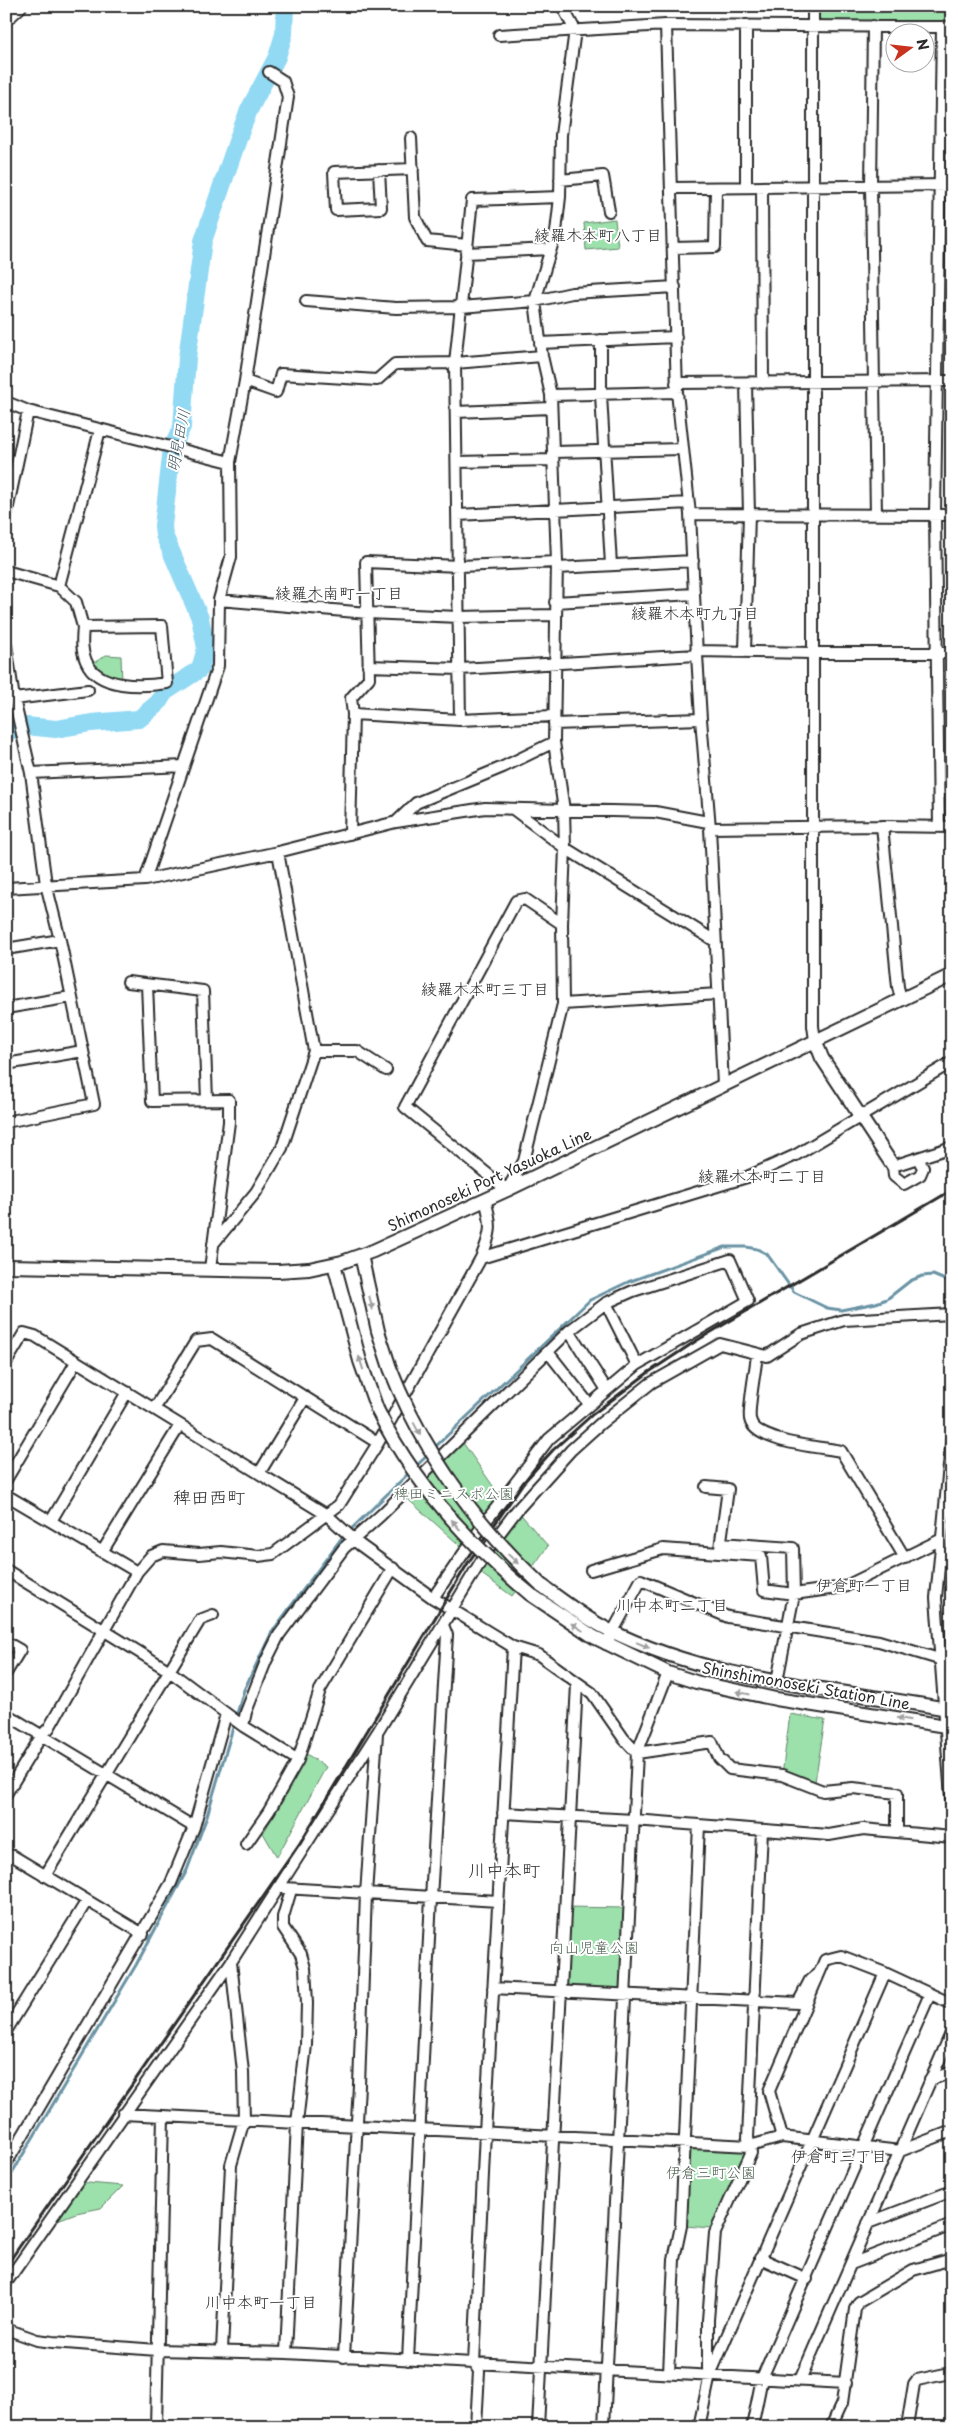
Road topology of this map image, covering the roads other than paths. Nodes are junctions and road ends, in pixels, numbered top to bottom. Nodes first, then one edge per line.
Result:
1 (13, 6) edge
2 (19, 6) edge
3 (562, 6) edge
4 (813, 6) edge
5 (6, 10) edge
6 (6, 18) edge
7 (666, 25) junction
8 (746, 25) junction
9 (813, 26) junction
10 (873, 26) junction
11 (947, 27) edge
12 (575, 30) junction
13 (499, 35) dead end
14 (269, 72) dead end
15 (411, 138) dead end
16 (413, 169) junction
17 (379, 170) junction
18 (560, 180) junction
19 (940, 185) junction
20 (812, 186) junction
21 (871, 186) junction
22 (952, 186) edge
23 (746, 187) junction
24 (762, 187) junction
25 (671, 188) junction
26 (716, 188) junction
27 (560, 197) junction
28 (609, 211) dead end
29 (673, 248) junction
30 (467, 249) junction
31 (551, 249) junction
32 (675, 287) junction
33 (306, 301) dead end
34 (535, 301) junction
35 (461, 307) junction
36 (676, 337) junction
37 (601, 340) junction
38 (540, 343) junction
39 (542, 356) junction
40 (454, 363) junction
41 (245, 380) junction
42 (938, 381) junction
43 (952, 381) edge
44 (814, 382) junction
45 (875, 382) junction
46 (746, 383) junction
47 (763, 383) junction
48 (676, 387) junction
49 (551, 395) junction
50 (601, 395) junction
51 (6, 402) edge
52 (551, 408) junction
53 (28, 410) junction
54 (456, 412) junction
55 (100, 430) junction
56 (683, 449) junction
57 (604, 450) junction
58 (553, 456) junction
59 (230, 462) junction
60 (457, 462) junction
61 (689, 503) junction
62 (608, 508) junction
63 (555, 511) junction
64 (690, 514) junction
65 (749, 514) junction
66 (458, 515) junction
67 (814, 515) junction
68 (876, 515) junction
69 (936, 515) junction
70 (952, 515) edge
71 (6, 516) edge
72 (692, 561) junction
73 (557, 565) junction
74 (611, 565) junction
75 (459, 566) junction
76 (6, 571) edge
77 (58, 586) junction
78 (694, 594) junction
79 (219, 600) junction
80 (555, 602) junction
81 (367, 613) junction
82 (555, 615) junction
83 (459, 617) junction
84 (83, 627) junction
85 (6, 644) edge
86 (745, 651) junction
87 (696, 653) junction
88 (812, 653) junction
89 (938, 653) junction
90 (952, 653) edge
91 (554, 662) junction
92 (368, 666) junction
93 (460, 669) junction
94 (88, 690) dead end
95 (14, 699) junction
96 (353, 714) junction
97 (460, 720) junction
98 (554, 720) junction
99 (701, 720) junction
100 (554, 742) junction
101 (184, 766) junction
102 (31, 773) junction
103 (513, 809) junction
104 (564, 810) junction
105 (396, 822) junction
106 (709, 825) junction
107 (882, 826) junction
108 (939, 827) junction
109 (952, 827) edge
110 (813, 828) junction
111 (350, 834) junction
112 (565, 848) junction
113 (278, 852) junction
114 (145, 880) junction
115 (46, 884) junction
116 (6, 888) edge
117 (562, 924) junction
118 (60, 940) junction
119 (715, 941) junction
120 (6, 949) edge
121 (952, 975) edge
122 (128, 982) dead end
123 (146, 985) junction
124 (718, 994) junction
125 (71, 997) junction
126 (901, 999) junction
127 (563, 1004) junction
128 (6, 1008) edge
129 (815, 1040) junction
130 (83, 1051) junction
131 (314, 1051) junction
132 (952, 1062) edge
133 (6, 1064) edge
134 (386, 1070) dead end
135 (723, 1085) junction
136 (207, 1100) junction
137 (860, 1116) junction
138 (6, 1122) edge
139 (952, 1147) edge
140 (918, 1158) junction
141 (893, 1166) junction
142 (507, 1190) junction
143 (484, 1200) junction
144 (213, 1244) junction
145 (361, 1255) junction
146 (481, 1258) junction
147 (334, 1264) junction
148 (6, 1266) edge
149 (210, 1268) junction
150 (606, 1303) junction
151 (952, 1314) edge
152 (569, 1331) junction
153 (548, 1352) junction
154 (758, 1354) junction
155 (76, 1362) junction
156 (6, 1363) edge
157 (637, 1365) junction
158 (607, 1390) junction
159 (127, 1392) junction
160 (305, 1398) junction
161 (589, 1404) junction
162 (155, 1408) junction
163 (180, 1425) junction
164 (952, 1435) edge
165 (378, 1443) junction
166 (260, 1472) junction
167 (6, 1480) edge
168 (706, 1486) dead end
169 (6, 1495) edge
170 (327, 1515) junction
171 (50, 1521) junction
172 (349, 1535) junction
173 (940, 1540) junction
174 (720, 1547) junction
175 (102, 1552) junction
176 (904, 1558) junction
177 (393, 1568) junction
178 (6, 1570) edge
179 (591, 1570) dead end
180 (137, 1572) junction
181 (794, 1594) junction
182 (433, 1598) junction
183 (452, 1609) junction
184 (213, 1615) dead end
185 (443, 1625) junction
186 (789, 1628) junction
187 (105, 1630) junction
188 (612, 1632) junction
189 (6, 1642) edge
190 (606, 1644) junction
191 (514, 1647) junction
192 (939, 1660) junction
193 (952, 1660) edge
194 (168, 1670) junction
195 (6, 1673) edge
196 (668, 1673) junction
197 (777, 1681) junction
198 (577, 1684) junction
199 (948, 1710) edge
200 (6, 1714) edge
201 (227, 1715) junction
202 (242, 1725) junction
203 (948, 1726) edge
204 (377, 1733) junction
205 (42, 1735) junction
206 (637, 1753) junction
207 (298, 1760) junction
208 (107, 1774) junction
209 (7, 1790) edge
210 (952, 1811) edge
211 (503, 1813) junction
212 (570, 1817) junction
213 (634, 1820) junction
214 (698, 1825) junction
215 (194, 1827) junction
216 (762, 1830) junction
217 (897, 1831) junction
218 (952, 1836) edge
219 (246, 1844) dead end
220 (6, 1855) edge
221 (45, 1876) junction
222 (278, 1887) junction
223 (291, 1890) junction
224 (366, 1894) junction
225 (431, 1898) junction
226 (498, 1901) junction
227 (86, 1902) junction
228 (143, 1934) junction
229 (231, 1962) junction
230 (820, 1972) junction
231 (885, 1973) junction
232 (493, 1988) junction
233 (561, 1992) junction
234 (626, 1994) junction
235 (930, 1994) junction
236 (692, 1998) junction
237 (755, 2002) junction
238 (952, 2004) edge
239 (6, 2031) edge
240 (952, 2031) edge
241 (952, 2072) edge
242 (930, 2080) junction
243 (123, 2114) junction
244 (163, 2116) junction
245 (244, 2120) junction
246 (297, 2123) junction
247 (356, 2126) junction
248 (420, 2130) junction
249 (952, 2131) edge
250 (485, 2132) junction
251 (553, 2136) junction
252 (782, 2137) junction
253 (619, 2139) junction
254 (811, 2141) junction
255 (684, 2142) junction
256 (750, 2146) junction
257 (863, 2147) junction
258 (900, 2151) junction
259 (6, 2164) edge
260 (952, 2191) edge
261 (868, 2223) junction
262 (952, 2225) edge
263 (760, 2258) junction
264 (952, 2259) edge
265 (850, 2264) junction
266 (807, 2279) junction
267 (6, 2283) edge
268 (6, 2329) edge
269 (157, 2350) junction
270 (222, 2350) junction
271 (286, 2353) junction
272 (344, 2357) junction
273 (408, 2360) junction
274 (474, 2363) junction
275 (541, 2367) junction
276 (606, 2370) junction
277 (670, 2373) junction
278 (951, 2373) edge
279 (710, 2376) junction
280 (762, 2378) junction
281 (800, 2380) junction
282 (846, 2383) junction
283 (156, 2427) edge
284 (476, 2427) edge
285 (538, 2427) edge
286 (604, 2427) edge
287 (699, 2427) edge
288 (752, 2427) edge
289 (831, 2427) edge
290 (908, 2427) edge

1 - 5 highway
2 - 6 highway
3 - 12 street
4 - 9 street
7 - 8 street
7 - 12 street
7 - 25 street
8 - 9 street
8 - 23 street
9 - 10 street
9 - 20 street
10 - 11 street
10 - 21 street
11 - 19 street
12 - 13 street
12 - 18 street
14 - 41 street
15 - 16 street
16 - 17 street
16 - 30 street
17 - 17 street
18 - 27 street
18 - 28 street
19 - 21 street
19 - 22 street
19 - 42 street
20 - 21 street
20 - 24 street
20 - 44 street
21 - 45 street
23 - 24 street
23 - 26 street
24 - 47 street
25 - 26 street
25 - 29 street
26 - 29 street
27 - 30 street
27 - 31 street
29 - 32 street
30 - 31 street
30 - 35 street
31 - 34 street
32 - 34 street
32 - 36 street
33 - 35 street
34 - 35 street
34 - 38 street
35 - 40 street
36 - 37 street
36 - 48 street
37 - 38 street
37 - 50 street
38 - 39 street
39 - 40 street
39 - 49 street
40 - 41 street
40 - 54 street
41 - 59 street
42 - 43 street
42 - 45 street
42 - 69 street
44 - 45 street
44 - 47 street
44 - 67 street
45 - 68 street
46 - 47 street
46 - 48 street
46 - 65 street
48 - 50 street
48 - 56 street
49 - 50 street
49 - 52 street
50 - 57 street
51 - 53 street
52 - 54 street
52 - 58 street
53 - 55 street
53 - 71 street
54 - 60 street
55 - 59 street
55 - 77 street
56 - 57 street
56 - 61 street
57 - 58 street
57 - 62 street
58 - 60 street
58 - 63 street
59 - 79 street
60 - 66 street
61 - 62 street
61 - 64 street
62 - 63 street
62 - 74 street
63 - 66 street
63 - 73 street
64 - 65 street
64 - 72 street
65 - 67 street
65 - 86 street
66 - 75 street
67 - 68 street
67 - 88 street
68 - 69 street
69 - 70 street
69 - 89 street
72 - 74 street
72 - 78 street
73 - 74 street
73 - 75 street
73 - 80 street
75 - 81 street
75 - 83 street
76 - 77 street
77 - 84 street
78 - 80 street
78 - 87 street
79 - 81 street
79 - 101 street
80 - 82 street
81 - 83 street
81 - 92 street
82 - 83 street
82 - 91 street
83 - 93 street
84 - 84 street
85 - 95 street
86 - 87 street
86 - 88 street
87 - 91 street
87 - 99 street
88 - 89 street
88 - 110 street
89 - 90 street
89 - 108 street
91 - 93 street
91 - 98 street
92 - 93 street
92 - 96 street
93 - 97 street
94 - 95 street
95 - 102 street
96 - 97 street
96 - 111 street
97 - 98 street
98 - 99 street
98 - 100 street
99 - 106 street
100 - 104 street
100 - 105 street
101 - 102 street
101 - 114 street
102 - 115 street
103 - 104 street
103 - 105 street
103 - 112 street
104 - 106 street
104 - 112 street
105 - 111 street
106 - 110 street
106 - 119 street
107 - 108 street
107 - 110 street
107 - 126 street
108 - 109 street
110 - 129 street
111 - 113 street
112 - 117 street
112 - 119 street
113 - 114 street
113 - 131 street
114 - 115 street
115 - 116 street
115 - 118 street
117 - 127 street
117 - 142 street
118 - 120 street
118 - 125 street
119 - 124 street
121 - 126 main road, Shimonoseki Port Yasuoka Line
122 - 123 street
123 - 136 street
123 - 136 street
124 - 127 street
124 - 135 street
125 - 128 street
125 - 130 street
126 - 129 main road, Shimonoseki Port Yasuoka Line
127 - 142 street
129 - 135 main road, Shimonoseki Port Yasuoka Line
129 - 137 main road
130 - 133 street
130 - 138 street
131 - 134 street
131 - 144 street
132 - 137 street
135 - 142 main road, Shimonoseki Port Yasuoka Line
136 - 144 street
137 - 141 main road
137 - 146 street
139 - 140 street
140 - 141 street
140 - 141 street
142 - 143 main road, Shimonoseki Port Yasuoka Line
143 - 145 main road, Shimonoseki Port Yasuoka Line
143 - 146 street
144 - 149 street
145 - 147 main road, Shimonoseki Port Yasuoka Line
145 -> 188 main road, Shinshimonoseki Station Line, bridge
146 - 165 street
147 - 149 main road, Shimonoseki Port Yasuoka Line
190 -> 147 main road, Shinshimonoseki Station Line, bridge
148 - 149 main road, Shimonoseki Port Yasuoka Line
150 - 152 street
150 - 157 street
150 - 157 street
151 - 154 street
152 - 153 street
152 - 158 street
153 - 161 street
153 - 172 street
154 - 176 street
154 - 183 street
155 - 156 street
155 - 159 street
155 - 167 street
157 - 158 street
158 - 161 street
159 - 162 street
159 - 171 street
160 - 162 street
160 - 165 street
160 - 166 street
161 - 182 street
162 - 163 street
163 - 166 street
163 - 175 street
164 - 173 street
165 - 170 street
166 - 170 street
168 - 174 street
169 - 171 street
170 - 172 street
170 - 180 street
171 - 175 street
172 - 177 street
172 - 202 street
173 - 176 street
173 - 192 street
174 - 179 street
174 - 181 street
174 - 181 street
175 - 180 street
176 - 181 street
177 - 182 street
177 - 207 street
178 - 187 street
180 - 187 street
181 - 186 street
182 - 183 street
183 - 185 street
183 - 191 street
184 - 194 street
185 - 204 street
185 - 225 street
186 - 188 street
186 - 192 street
186 - 197 street
187 - 194 street
187 - 205 street
188 - 190 street
188 -> 197 main road, Shinshimonoseki Station Line
189 - 195 street
190 - 196 main road, Shinshimonoseki Station Line
191 - 198 street
191 - 211 street
192 - 193 street
192 - 199 street
194 - 201 street
194 - 208 street
203 -> 196 main road, Shinshimonoseki Station Line
196 - 206 street
197 - 199 main road, Shinshimonoseki Station Line
198 - 206 street
198 - 212 street
199 - 203 street
200 - 205 street
201 - 202 street
201 - 215 street
202 - 207 street
203 - 210 street
204 - 222 street
204 - 224 street
205 - 208 street
205 - 209 street
206 - 213 street
206 - 217 street
207 - 219 street
208 - 215 street
208 - 221 street
211 - 212 street
211 - 226 street
212 - 213 street
212 - 233 street
213 - 214 street
213 - 234 street
214 - 216 street
214 - 236 street
215 - 228 street
216 - 217 street
216 - 237 street
217 - 218 street
220 - 221 street
221 - 227 street
222 - 223 street
222 - 229 street
223 - 224 street
223 - 246 street
224 - 225 street
224 - 247 street
225 - 226 street
225 - 248 street
226 - 232 street
227 - 228 street
227 - 239 street
228 - 259 street
229 - 243 street
229 - 245 street
230 - 231 street
230 - 237 street
230 - 252 street
231 - 235 street
231 - 254 street
232 - 233 street
232 - 250 street
233 - 234 street
233 - 251 street
234 - 236 street
234 - 253 street
235 - 238 street
235 - 257 street
236 - 237 street
236 - 255 street
237 - 256 street
240 - 242 street
241 - 242 street
242 - 258 street
243 - 244 street
243 - 267 street
244 - 245 street
244 - 269 street
245 - 246 street
245 - 270 street
246 - 247 street
246 - 271 street
247 - 248 street
247 - 272 street
248 - 250 street
248 - 273 street
249 - 258 street
250 - 251 street
250 - 274 street
251 - 253 street
251 - 275 street
252 - 254 street
252 - 256 street
253 - 255 street
253 - 276 street
254 - 257 street
254 - 263 street
255 - 256 street
255 - 277 street
256 - 279 street
257 - 258 street
257 - 266 street
258 - 261 street
260 - 261 street
261 - 265 street
262 - 265 street
263 - 266 street
263 - 279 street
264 - 282 street
265 - 281 street
266 - 280 street
268 - 269 street
269 - 270 street
269 - 283 street
270 - 271 street
271 - 272 street
272 - 273 street
273 - 274 street
274 - 275 street
274 - 284 street
275 - 276 street
275 - 285 street
276 - 277 street
276 - 286 street
277 - 279 street
278 - 290 street
279 - 280 street
279 - 287 street
280 - 281 street
280 - 288 street
281 - 282 street
282 - 289 street

